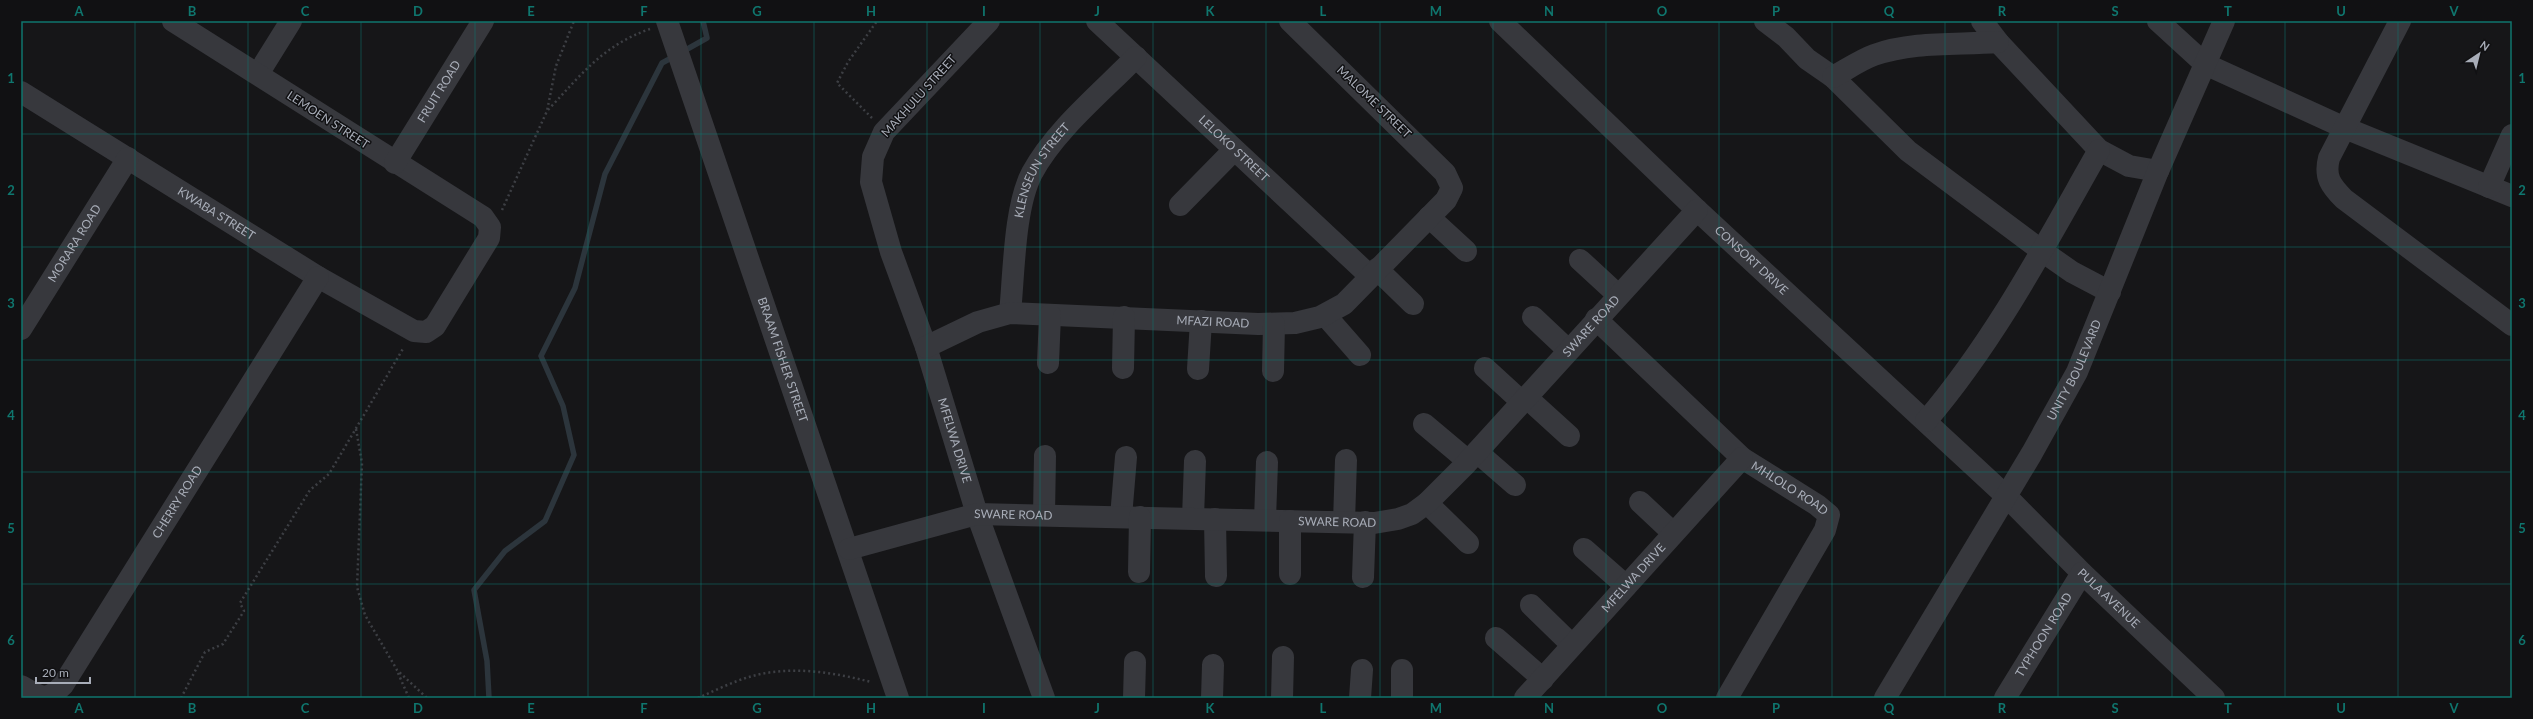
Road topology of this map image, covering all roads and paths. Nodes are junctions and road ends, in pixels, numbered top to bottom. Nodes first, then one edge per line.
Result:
1 (173, 21) edge
2 (291, 21) edge
3 (483, 21) edge
4 (574, 21) edge
5 (877, 21) edge
6 (989, 21) edge
7 (1097, 21) edge
8 (1290, 21) edge
9 (1500, 21) edge
10 (1765, 21) edge
11 (1982, 21) edge
12 (2158, 21) edge
13 (2224, 21) edge
14 (2400, 21) edge
15 (668, 22) edge
16 (1998, 42) junction
17 (1136, 57) junction
18 (2205, 64) junction
19 (258, 74) junction
20 (1833, 77) junction
21 (21, 92) edge
22 (547, 111) junction
23 (2345, 128) junction
24 (884, 132) junction
25 (2512, 135) edge
26 (1234, 150) junction
27 (2099, 150) junction
28 (128, 158) junction
29 (395, 163) junction
30 (2158, 171) junction
31 (871, 182) joint
32 (2489, 187) junction
33 (1452, 188) joint
34 (2512, 196) edge
35 (1180, 205) dead end
36 (1697, 210) junction
37 (1429, 216) junction
38 (486, 222) junction
39 (1466, 251) dead end
40 (2042, 251) junction
41 (1580, 260) dead end
42 (1373, 273) junction
43 (318, 277) junction
44 (2110, 292) junction
45 (1618, 295) junction
46 (1412, 304) dead end
47 (1010, 313) junction
48 (1050, 315) junction
49 (1324, 315) junction
50 (1533, 317) dead end
51 (1124, 318) junction
52 (1596, 319) junction
53 (1201, 321) junction
54 (1274, 324) junction
55 (2512, 325) edge
56 (21, 329) edge
57 (414, 331) junction
58 (926, 347) junction
59 (1568, 350) junction
60 (1360, 355) dead end
61 (1048, 363) dead end
62 (1123, 368) dead end
63 (1485, 368) dead end
64 (1198, 369) dead end
65 (1273, 371) dead end
66 (1524, 400) junction
67 (1926, 421) junction
68 (1424, 424) dead end
69 (356, 429) junction
70 (1569, 436) dead end
71 (1045, 456) dead end
72 (1126, 457) dead end
73 (1472, 457) junction
74 (1742, 458) junction
75 (1346, 460) dead end
76 (1195, 461) dead end
77 (1267, 462) dead end
78 (1515, 485) dead end
79 (2006, 496) junction
80 (1640, 502) dead end
81 (1427, 503) junction
82 (977, 514) junction
83 (1044, 515) junction
84 (1131, 517) junction
85 (1193, 518) junction
86 (1215, 519) junction
87 (1265, 520) junction
88 (1290, 521) junction
89 (1355, 522) junction
90 (1673, 533) junction
91 (1468, 543) dead end
92 (849, 549) junction
93 (1584, 549) dead end
94 (1139, 572) dead end
95 (2082, 572) junction
96 (1290, 574) dead end
97 (1216, 576) dead end
98 (1364, 577) dead end
99 (1626, 586) junction
100 (1531, 605) dead end
101 (1496, 638) dead end
102 (1572, 644) junction
103 (1283, 657) dead end
104 (1135, 662) dead end
105 (1213, 665) dead end
106 (397, 670) junction
107 (1362, 670) dead end
108 (1402, 670) dead end
109 (1543, 679) junction
110 (21, 686) edge
111 (897, 693) edge
112 (2010, 696) edge
113 (1528, 697) edge
114 (181, 698) edge
115 (409, 698) edge
116 (427, 698) edge
117 (698, 698) edge
118 (1044, 698) edge
119 (1134, 698) edge
120 (1212, 698) edge
121 (1282, 698) edge
122 (1360, 698) edge
123 (1402, 698) edge
124 (1727, 698) edge
125 (1885, 698) edge
126 (2214, 698) edge

1 - 19 street, LEMOEN STREET
2 - 19 street
3 - 29 street, FRUIT ROAD
4 - 22 path
5 - 24 path
6 - 24 street, MAKHULU STREET
7 - 17 street, LELOKO STREET
8 - 33 street, MALOME STREET
9 - 36 street, CONSORT DRIVE
10 - 20 street
11 - 16 street
12 - 18 street
13 - 18 street, UNITY BOULEVARD
14 - 23 street
15 - 22 path
15 - 92 street, BRAAM FISHER STREET
16 - 20 street
16 - 27 street
17 - 26 street, LELOKO STREET
17 - 47 street, KLENSEUN STREET
18 - 23 street
18 - 30 street, UNITY BOULEVARD
19 - 29 street, LEMOEN STREET
20 - 40 street
21 - 28 street, KWABA STREET
22 - 38 path
23 - 32 street
23 - 55 street
24 - 31 street, MAKHULU STREET
25 - 32 street
26 - 35 street
26 - 42 street, LELOKO STREET
27 - 30 street
27 - 40 street
28 - 43 street, KWABA STREET
28 - 56 street, MORARA ROAD
29 - 38 street, LEMOEN STREET
30 - 44 street, UNITY BOULEVARD
31 - 58 street, MFELWA DRIVE
32 - 34 street
33 - 37 street, MFAZI ROAD
36 - 45 street, SWARE ROAD
36 - 67 street, CONSORT DRIVE
37 - 39 street
37 - 42 street, MFAZI ROAD
38 - 57 street
40 - 44 street
40 - 67 street
41 - 45 street
42 - 46 street, LELOKO STREET
42 - 49 street, MFAZI ROAD
43 - 57 street, KWABA STREET
43 - 110 street, CHERRY ROAD
44 - 79 street, UNITY BOULEVARD
45 - 52 street, SWARE ROAD
47 - 48 street, MFAZI ROAD
47 - 58 street, MFAZI ROAD
48 - 51 street, MFAZI ROAD
48 - 61 street
49 - 54 street, MFAZI ROAD
49 - 60 street
50 - 59 street
51 - 53 street, MFAZI ROAD
51 - 62 street
52 - 59 street, SWARE ROAD
52 - 74 street, MHLOLO ROAD
53 - 54 street, MFAZI ROAD
53 - 64 street
54 - 65 street
57 - 69 path
58 - 82 street, MFELWA DRIVE
59 - 66 street, SWARE ROAD
63 - 66 street
66 - 70 street
66 - 73 street, SWARE ROAD
67 - 79 street, CONSORT DRIVE
68 - 73 street
69 - 106 path
69 - 114 path
71 - 83 street
72 - 84 street
73 - 78 street
73 - 81 street, SWARE ROAD
74 - 90 street, MFELWA DRIVE
74 - 124 street, MHLOLO ROAD
75 - 89 street
76 - 85 street
77 - 87 street
79 - 95 street, PULA AVENUE
79 - 125 street, UNITY BOULEVARD
80 - 90 street
81 - 89 street, SWARE ROAD
81 - 91 street
82 - 83 street, SWARE ROAD
82 - 92 street, SWARE ROAD
82 - 118 street, MFELWA DRIVE
83 - 84 street, SWARE ROAD
84 - 85 street, SWARE ROAD
84 - 94 street
85 - 86 street, SWARE ROAD
86 - 87 street, SWARE ROAD
86 - 97 street
87 - 88 street, SWARE ROAD
88 - 89 street, SWARE ROAD
88 - 96 street
89 - 98 street
90 - 99 street, MFELWA DRIVE
92 - 111 street, BRAAM FISHER STREET
93 - 99 street
95 - 112 street, TYPHOON ROAD
95 - 126 street, PULA AVENUE
99 - 102 street, MFELWA DRIVE
100 - 102 street
101 - 109 street
102 - 109 street, MFELWA DRIVE
103 - 121 street
104 - 119 street
105 - 120 street
106 - 115 path
106 - 116 path
107 - 122 street
108 - 123 street
109 - 113 street, MFELWA DRIVE
111 - 117 path

